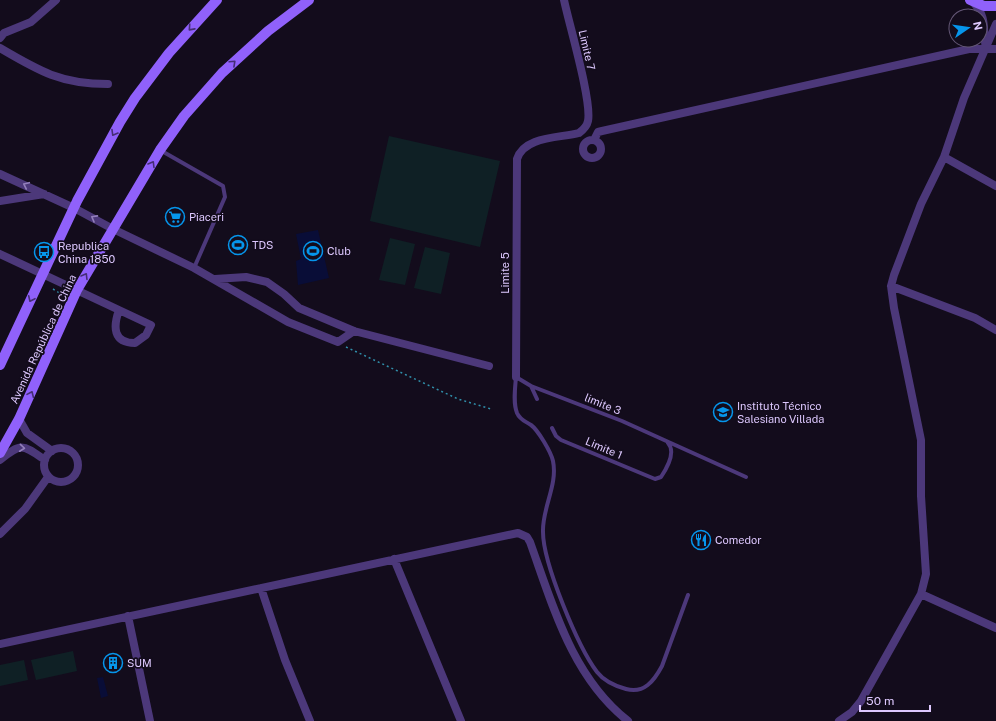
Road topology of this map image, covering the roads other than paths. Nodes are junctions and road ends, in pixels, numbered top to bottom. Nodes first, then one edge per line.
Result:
1 (56, 0) edge
2 (218, 0) edge
3 (309, 0) edge
4 (564, 0) edge
5 (972, 1) edge
6 (996, 6) edge
7 (996, 23) edge
8 (0, 38) edge
9 (988, 43) edge
10 (0, 48) edge
11 (986, 48) junction
12 (996, 49) edge
13 (108, 84) dead end
14 (594, 140) dead end
15 (533, 142) joint
16 (160, 150) junction
17 (944, 157) junction
18 (0, 174) edge
19 (996, 186) edge
20 (44, 194) junction
21 (0, 201) edge
22 (74, 208) junction
23 (114, 229) junction
24 (0, 254) edge
25 (194, 268) junction
26 (41, 278) junction
27 (214, 279) junction
28 (892, 286) junction
29 (75, 294) junction
30 (119, 310) junction
31 (996, 330) edge
32 (354, 331) junction
33 (0, 365) edge
34 (489, 366) dead end
35 (516, 378) junction
36 (531, 386) junction
37 (537, 399) dead end
38 (19, 419) junction
39 (552, 428) dead end
40 (668, 442) junction
41 (52, 451) junction
42 (0, 453) edge
43 (0, 460) edge
44 (45, 460) junction
45 (48, 477) junction
46 (746, 477) dead end
47 (0, 534) edge
48 (394, 559) junction
49 (261, 588) junction
50 (921, 594) junction
51 (688, 595) dead end
52 (128, 616) junction
53 (996, 628) edge
54 (0, 644) edge
55 (150, 721) edge
56 (310, 721) edge
57 (461, 721) edge
58 (628, 721) edge
59 (839, 721) edge

1 - 8 street
2 -> 22 main road
16 -> 3 main road, Avenida República de China
4 - 15 street, Limite 7
5 - 6 main road
7 - 9 street
10 - 13 street
11 - 12 street
11 - 14 street
11 - 17 street
15 - 35 street, Limite 5
23 -> 16 main road, Avenida República de China
16 - 25 lane
17 - 19 street
17 - 28 street
20 -> 18 street
20 - 21 street
20 - 22 street
23 -> 22 street
22 - 26 main road
23 - 25 street
29 -> 23 main road, Avenida República de China
24 - 26 street
25 - 27 street
26 - 29 street
26 -> 33 main road
27 - 32 street
27 - 32 street
28 - 31 street
28 - 50 street
29 - 30 street
38 -> 29 main road, Avenida República de China
30 - 30 street
32 - 34 street
35 - 36 lane, limite 3
35 - 51 lane
36 - 37 lane
36 - 40 lane, limite 3
38 - 41 street
38 - 42 main road, Avenida República de China
39 - 40 lane, Limite 1
40 - 46 lane, limite 3
41 - 44 street
41 - 45 street
43 -> 44 street
44 - 45 street
45 - 47 street
48 - 49 street
48 - 57 street
48 - 58 street
49 - 52 street
49 - 56 street
50 - 53 street
50 - 59 street
52 - 54 street
52 - 55 street

